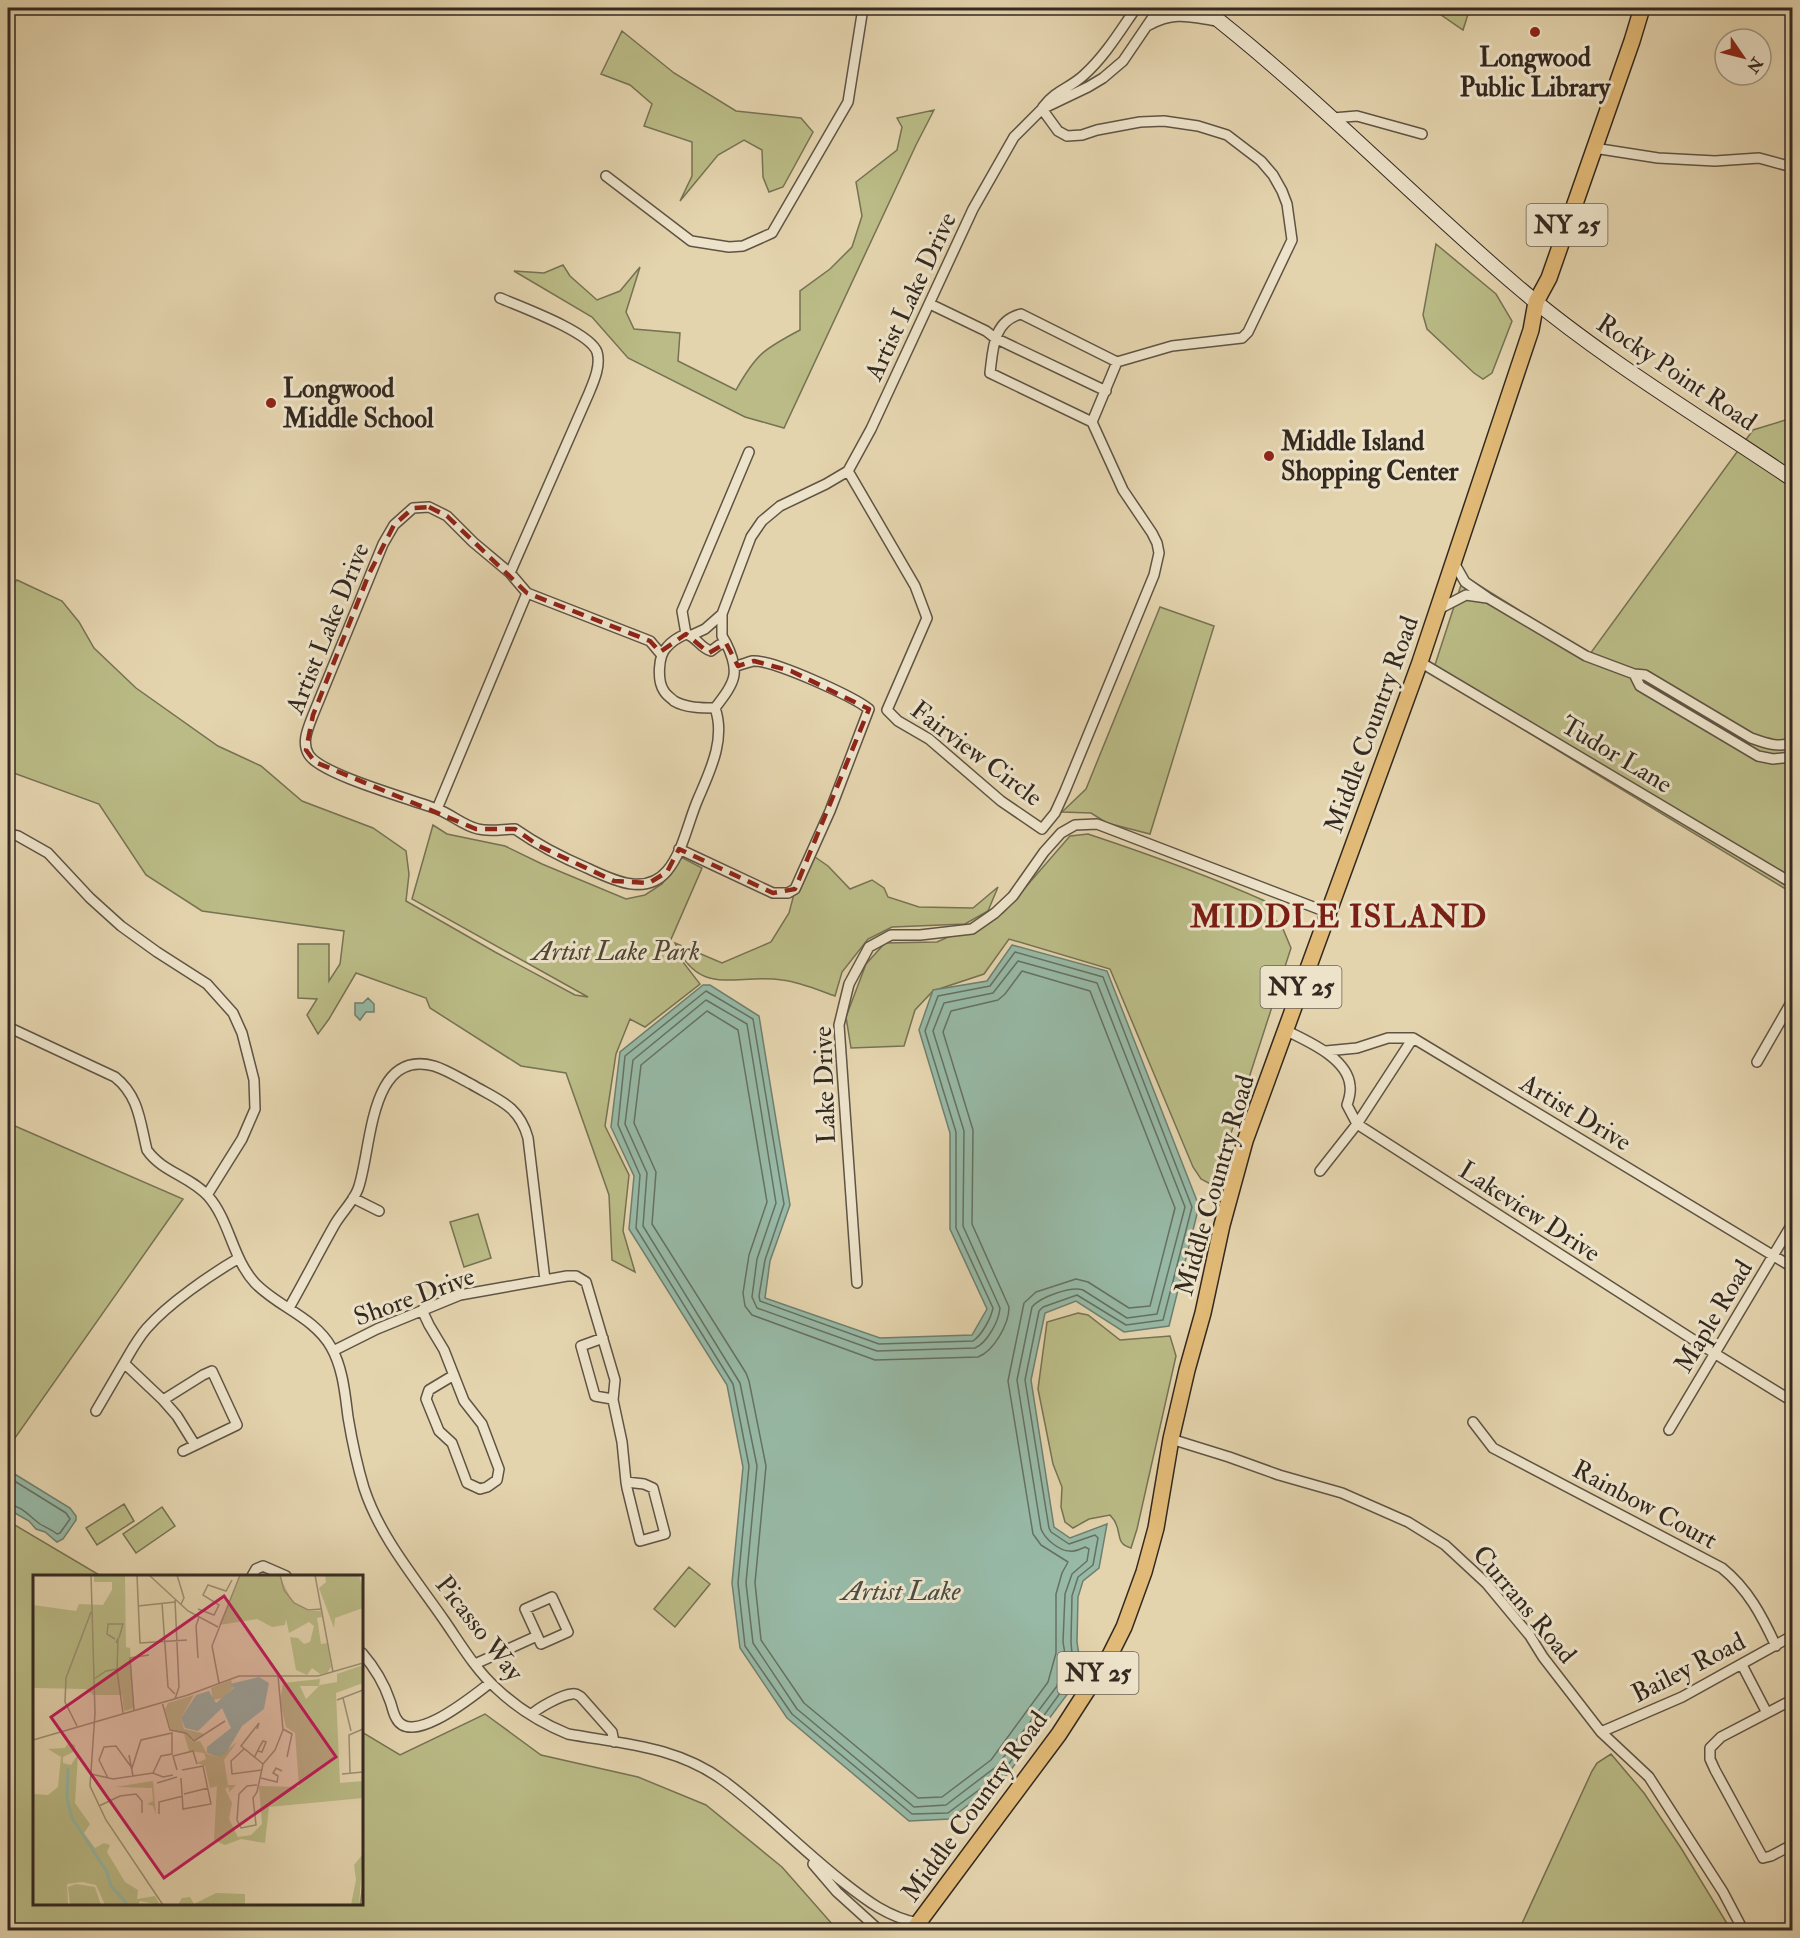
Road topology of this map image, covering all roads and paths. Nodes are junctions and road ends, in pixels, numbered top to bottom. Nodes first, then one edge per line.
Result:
1 (863, 8) edge
2 (1136, 8) edge
3 (1159, 8) edge
4 (1203, 8) edge
5 (1642, 8) edge
6 (1130, 12) edge
7 (1221, 22) junction
8 (1147, 26) junction
9 (1042, 109) junction
10 (1333, 118) junction
11 (1422, 134) dead end
12 (1594, 148) junction
13 (1792, 167) edge
14 (606, 176) dead end
15 (500, 298) dead end
16 (1536, 302) junction
17 (930, 304) junction
18 (995, 338) junction
19 (1117, 362) junction
20 (1106, 391) junction
21 (1092, 422) junction
22 (749, 452) dead end
23 (848, 471) junction
24 (1792, 479) edge
25 (1453, 561) junction
26 (510, 573) junction
27 (527, 593) junction
28 (1488, 598) junction
29 (1437, 610) junction
30 (722, 614) junction
31 (689, 634) junction
32 (726, 643) junction
33 (661, 654) junction
34 (1420, 662) junction
35 (735, 666) junction
36 (1634, 674) junction
37 (715, 708) junction
38 (1792, 744) edge
39 (1792, 756) edge
40 (437, 809) junction
41 (8, 834) edge
42 (679, 849) junction
43 (1792, 883) edge
44 (1329, 913) junction
45 (1792, 1001) edge
46 (8, 1027) edge
47 (1285, 1030) junction
48 (1413, 1038) junction
49 (1326, 1051) junction
50 (1756, 1062) dead end
51 (1357, 1124) junction
52 (1320, 1171) dead end
53 (207, 1194) junction
54 (353, 1198) junction
55 (379, 1211) dead end
56 (1792, 1224) edge
57 (1774, 1256) junction
58 (239, 1258) junction
59 (1792, 1267) edge
60 (545, 1280) junction
61 (857, 1284) dead end
62 (289, 1308) junction
63 (422, 1310) junction
64 (603, 1338) junction
65 (333, 1351) junction
66 (1714, 1353) junction
67 (124, 1363) junction
68 (454, 1375) junction
69 (612, 1398) junction
70 (163, 1400) junction
71 (1792, 1401) edge
72 (96, 1411) dead end
73 (1473, 1422) dead end
74 (1669, 1430) dead end
75 (1171, 1439) junction
76 (195, 1445) junction
77 (183, 1451) dead end
78 (626, 1482) junction
79 (253, 1575) edge
80 (284, 1575) edge
81 (537, 1636) junction
82 (1792, 1636) edge
83 (1776, 1646) junction
84 (363, 1654) edge
85 (475, 1664) junction
86 (1742, 1665) junction
87 (490, 1683) junction
88 (1792, 1700) edge
89 (1767, 1713) junction
90 (531, 1715) junction
91 (1601, 1732) junction
92 (614, 1742) junction
93 (792, 1840) junction
94 (1792, 1845) edge
95 (874, 1906) junction
96 (865, 1918) junction
97 (916, 1927) edge
98 (879, 1930) edge
99 (1743, 1930) edge

1 - 14 street
2 - 6 street
3 - 8 street, Artist Lake Drive
4 - 7 main road, Rocky Point Road
5 - 12 main road, Middle Country Road / NY 25
6 - 9 street
7 - 8 street
7 - 10 main road, Rocky Point Road
8 - 9 street, Artist Lake Drive
9 - 17 street, Artist Lake Drive
9 - 19 street
10 - 11 street
10 - 16 main road, Rocky Point Road
12 - 13 street
12 - 16 main road, Middle Country Road / NY 25
15 - 26 street
16 - 24 main road, Rocky Point Road
16 - 25 main road, Middle Country Road / NY 25
17 - 18 street
17 - 23 street, Artist Lake Drive
18 - 19 street
18 - 20 street
18 - 21 street
19 - 20 street
20 - 21 street
21 - 23 street, Fairview Circle
22 - 31 street
23 - 30 street
25 - 28 street
25 - 29 main road, Middle Country Road / NY 25
26 - 27 street, Artist Lake Drive
26 - 40 street, Artist Lake Drive
27 - 33 street, Artist Lake Drive
27 - 40 street
28 - 29 street
28 - 36 street
29 - 34 main road, Middle Country Road / NY 25
30 - 31 street
30 - 32 street
31 - 32 street
31 - 33 street
32 - 35 street
33 - 37 street
34 - 43 street, Tudor Lane
34 - 44 main road, Middle Country Road / NY 25
35 - 37 street
35 - 42 street
36 - 38 street
36 - 39 street
37 - 42 street, Artist Lake Drive
40 - 42 street, Artist Lake Drive
41 - 53 street
44 - 47 main road, Middle Country Road / NY 25
44 - 61 street, Lake Drive
45 - 50 street
46 - 53 street
47 - 49 street
47 - 75 main road, Middle Country Road / NY 25
48 - 49 street
48 - 51 street
48 - 57 street, Artist Drive
49 - 51 street
51 - 52 street
51 - 66 street, Lakeview Drive
53 - 58 street, Picasso Way
54 - 55 street
54 - 60 street
54 - 62 street
56 - 57 street, Maple Road
57 - 59 street, Artist Drive
57 - 66 street, Maple Road
58 - 62 street, Picasso Way
58 - 67 street
60 - 63 street, Shore Drive
60 - 64 street, Shore Drive
62 - 65 street, Picasso Way
63 - 65 street, Shore Drive
63 - 68 street
64 - 69 street
64 - 69 street
65 - 85 street, Picasso Way
66 - 71 street, Lakeview Drive
66 - 74 street, Maple Road
67 - 70 street
67 - 72 street
68 - 68 street
69 - 78 street
70 - 76 street
70 - 76 street
73 - 83 street, Rainbow Court
75 - 91 street, Currans Road
75 - 97 main road, Middle Country Road / NY 25
76 - 77 street
78 - 78 street
79 - 80 street
81 - 81 street
81 - 85 street
82 - 83 street, Bailey Road
83 - 86 street, Bailey Road
84 - 87 street
85 - 87 street, Picasso Way
86 - 89 street
86 - 91 street, Bailey Road
87 - 90 street, Picasso Way
88 - 89 street
89 - 94 street
90 - 92 street, Picasso Way
90 - 92 street
91 - 99 street, Currans Road
92 - 93 street, Picasso Way
93 - 95 street, Picasso Way
93 - 96 street, Picasso Way
95 - 96 street
95 - 97 street, Picasso Way
96 - 98 street, Picasso Way

